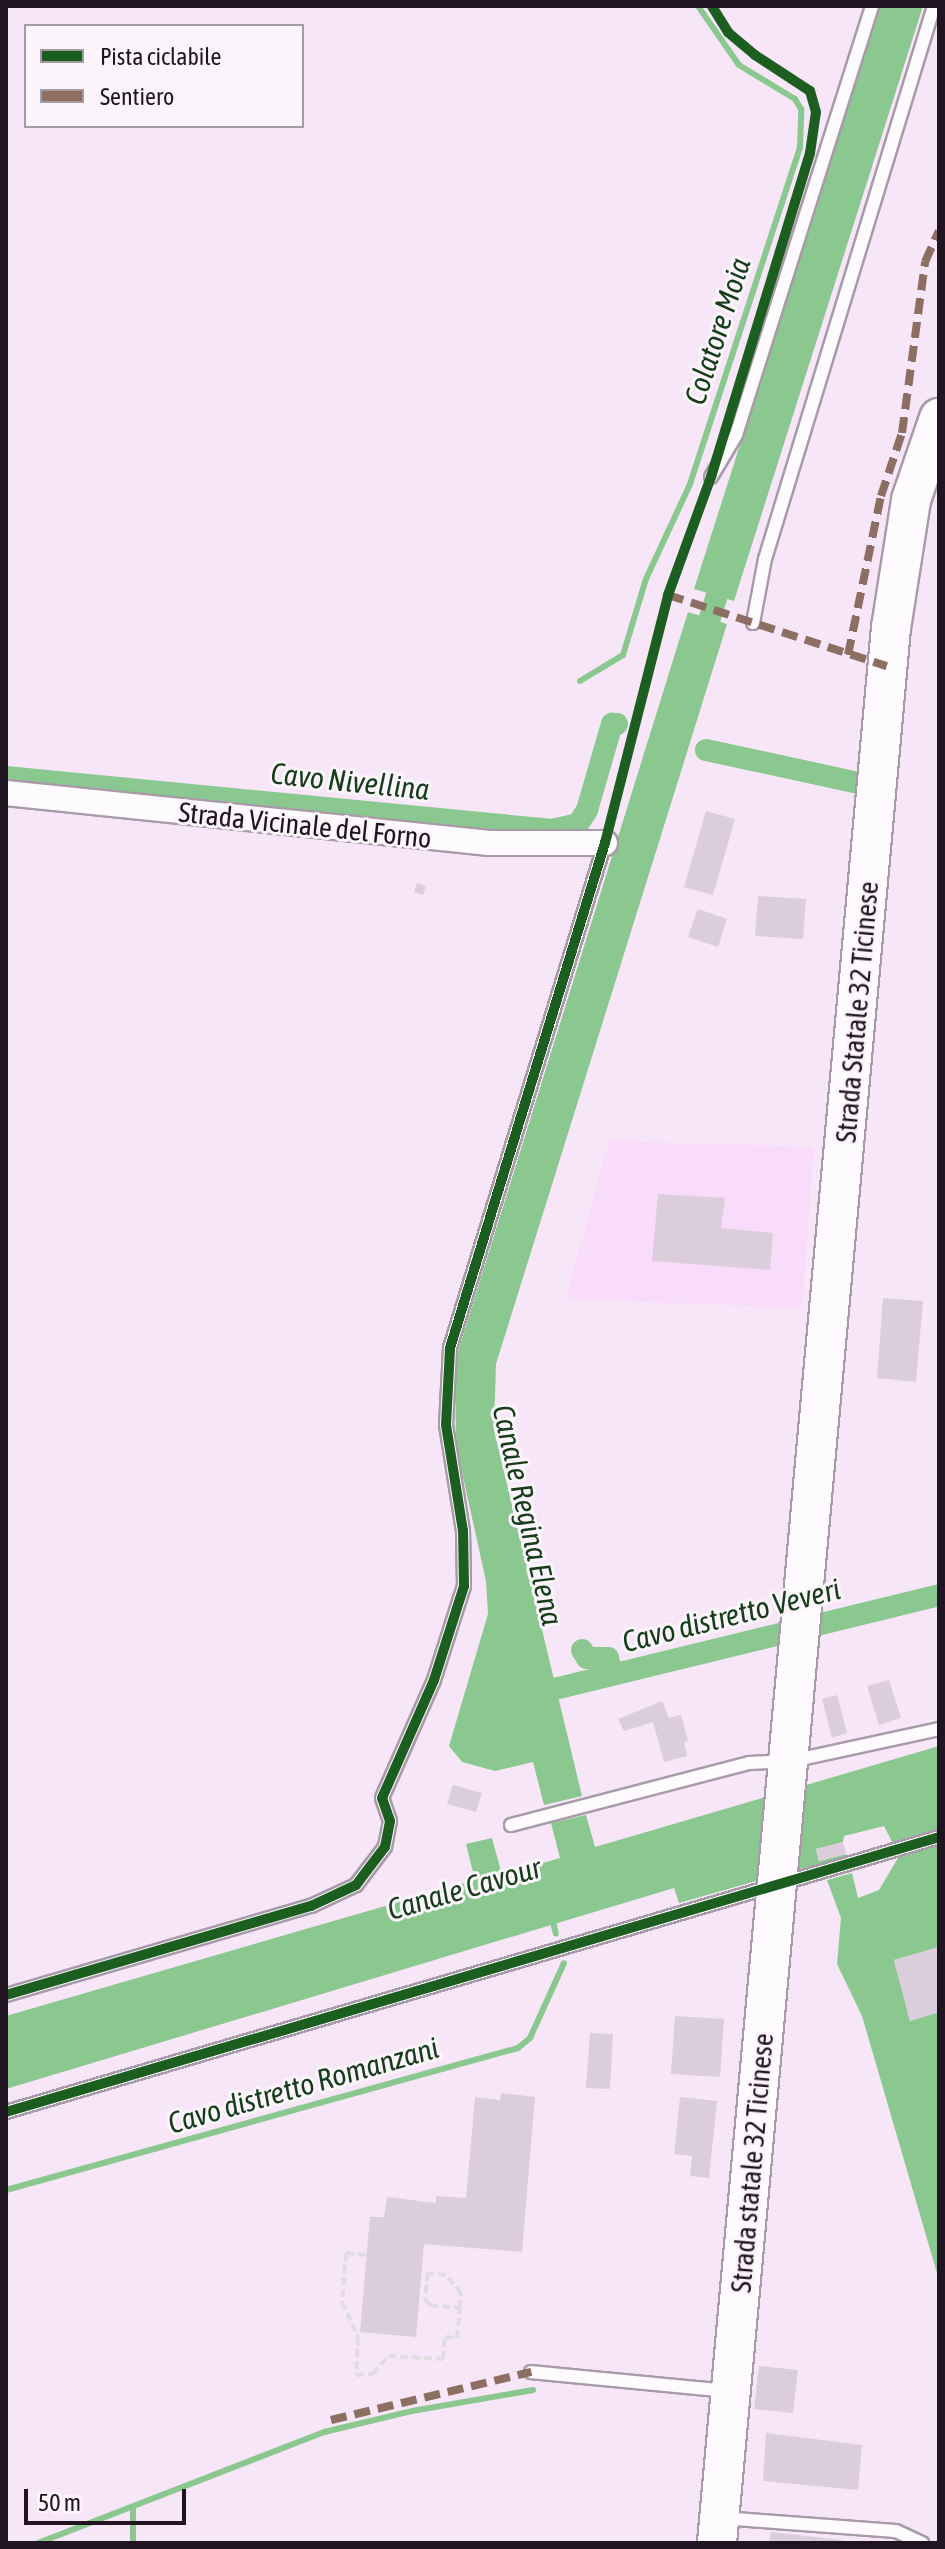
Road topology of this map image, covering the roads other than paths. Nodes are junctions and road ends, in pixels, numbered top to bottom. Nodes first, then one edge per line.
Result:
1 (872, 6) edge
2 (934, 6) edge
3 (939, 418) edge
4 (711, 477) dead end
5 (753, 623) dead end
6 (6, 793) edge
7 (605, 843) joint
8 (939, 1729) edge
9 (789, 1773) junction
10 (511, 1825) dead end
11 (939, 1837) edge
12 (780, 1878) junction
13 (6, 1995) edge
14 (6, 2112) edge
15 (531, 2372) dead end
16 (731, 2392) junction
17 (861, 2528) junction
18 (718, 2530) edge
19 (860, 2543) edge
20 (922, 2543) edge

1 - 4 lane
2 - 5 lane
3 - 9 main road, Strada Statale 32 Ticinese
6 - 7 street, Strada Vicinale del Forno
7 - 13 lane
8 - 9 lane
9 - 10 lane
9 - 12 main road, Strada statale 32 Ticinese
11 - 12 lane
12 - 14 lane
12 - 16 main road, Strada statale 32 Ticinese
15 - 16 lane
16 - 18 main road, Strada statale 32 Ticinese
17 - 18 lane
17 - 19 lane
17 - 20 lane

